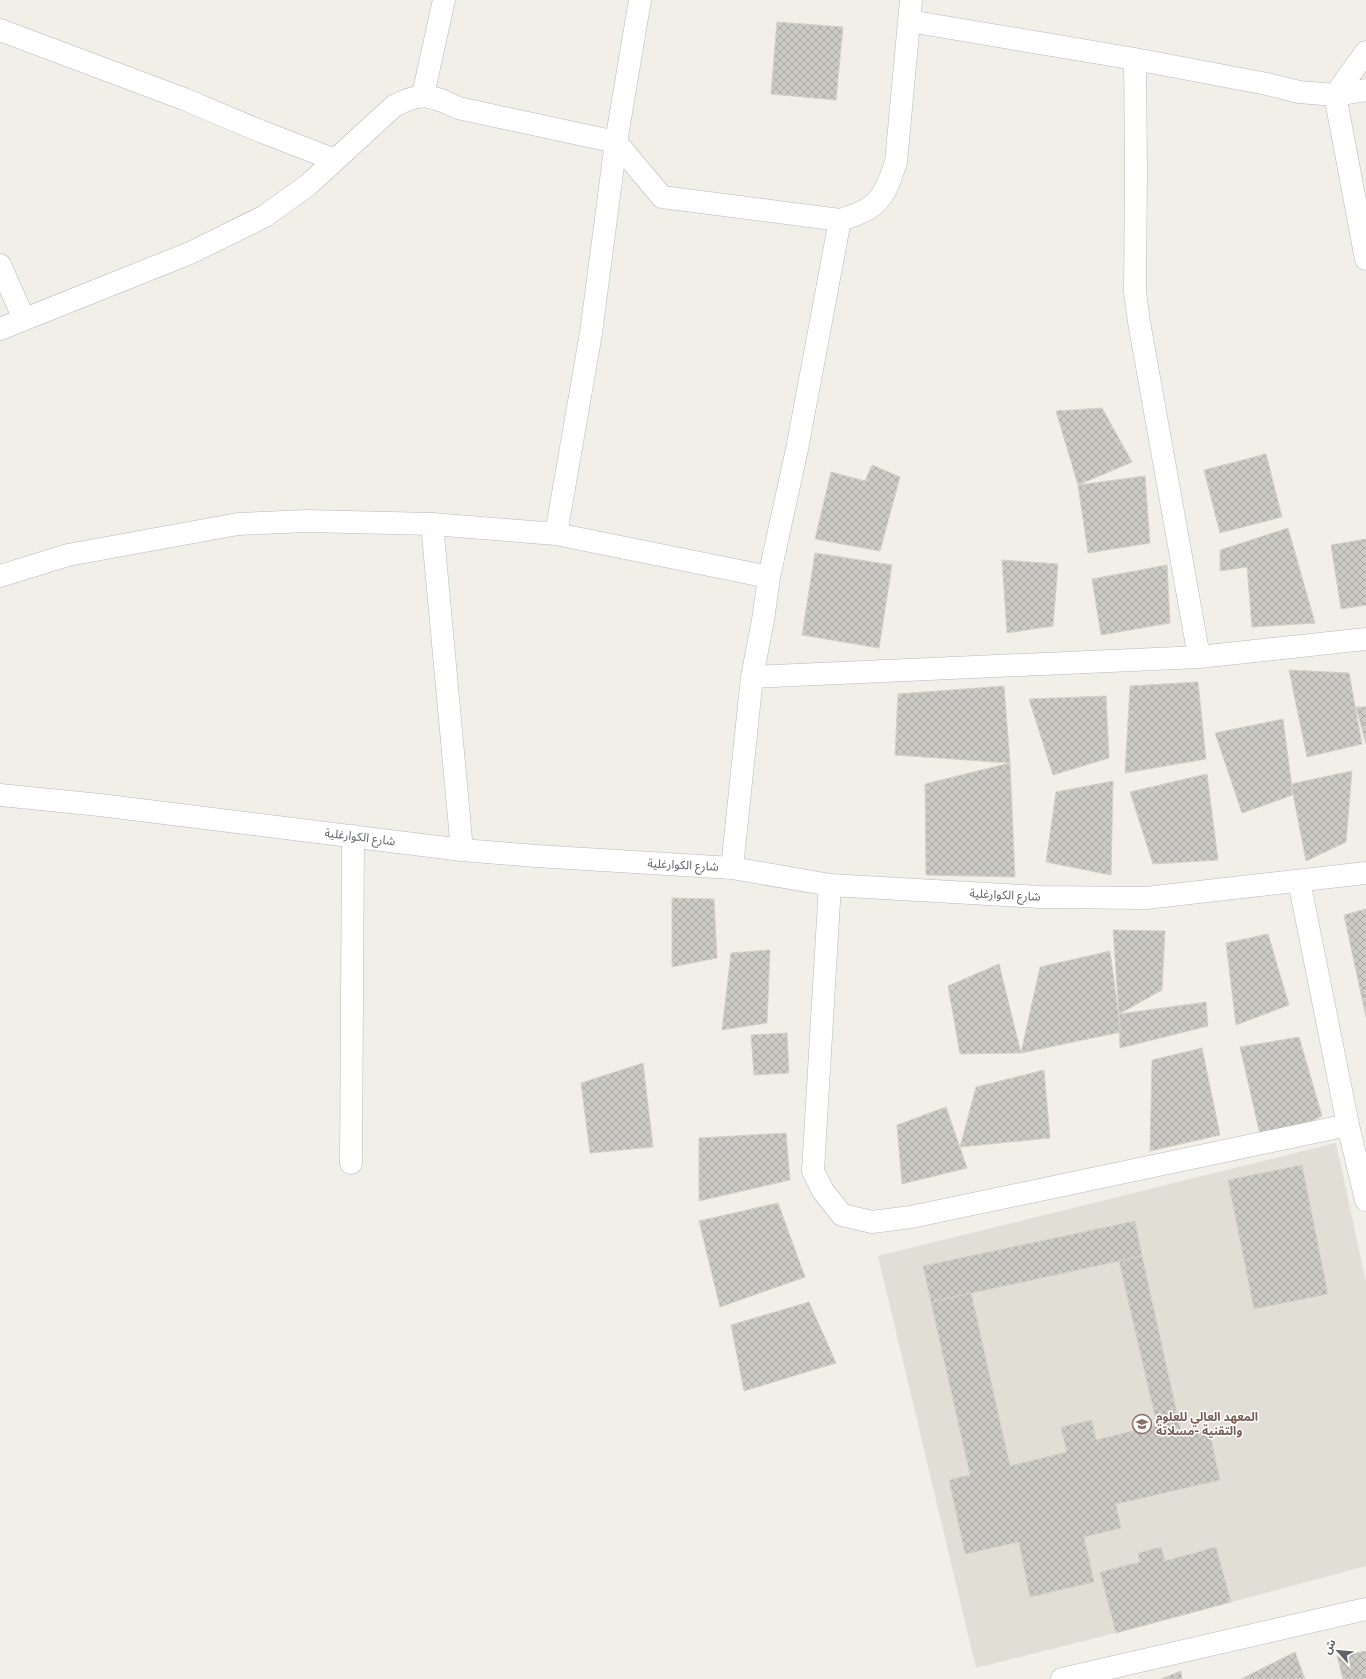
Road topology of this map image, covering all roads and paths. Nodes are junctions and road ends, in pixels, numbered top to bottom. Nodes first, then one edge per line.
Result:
1 (444, 0) edge
2 (640, 0) edge
3 (910, 10) edge
4 (0, 30) edge
5 (1366, 52) edge
6 (1135, 60) junction
7 (1366, 90) edge
8 (423, 95) junction
9 (1335, 95) junction
10 (616, 142) junction
11 (335, 160) junction
12 (840, 220) junction
13 (1366, 260) edge
14 (0, 265) edge
15 (24, 319) junction
16 (0, 329) edge
17 (432, 524) junction
18 (556, 534) junction
19 (0, 576) edge
20 (769, 577) junction
21 (1366, 639) edge
22 (1199, 657) junction
23 (752, 677) junction
24 (0, 796) edge
25 (353, 836) junction
26 (462, 850) junction
27 (732, 868) junction
28 (1366, 873) edge
29 (1299, 881) junction
30 (830, 885) junction
31 (1348, 1125) junction
32 (351, 1163) dead end
33 (1366, 1200) edge
34 (1366, 1609) edge
35 (1062, 1679) edge

1 - 8 street
2 - 10 street
3 - 6 street
3 - 12 street
4 - 11 street
5 - 9 street
6 - 9 street
6 - 22 street
7 - 9 street
8 - 10 street
8 - 11 street
9 - 13 street
10 - 12 street
10 - 18 street
11 - 15 street
12 - 20 street
14 - 15 street
15 - 16 street
17 - 18 street
17 - 19 street
17 - 26 street
18 - 20 street
20 - 23 street
21 - 22 street
22 - 23 street
23 - 27 street
24 - 25 street, شارع الكوارغلية
25 - 26 street, شارع الكوارغلية
25 - 32 street
26 - 27 street, شارع الكوارغلية
27 - 30 street, شارع الكوارغلية
28 - 29 street, شارع الكوارغلية
29 - 30 street, شارع الكوارغلية
29 - 31 street
30 - 31 street
31 - 33 street
34 - 35 street

